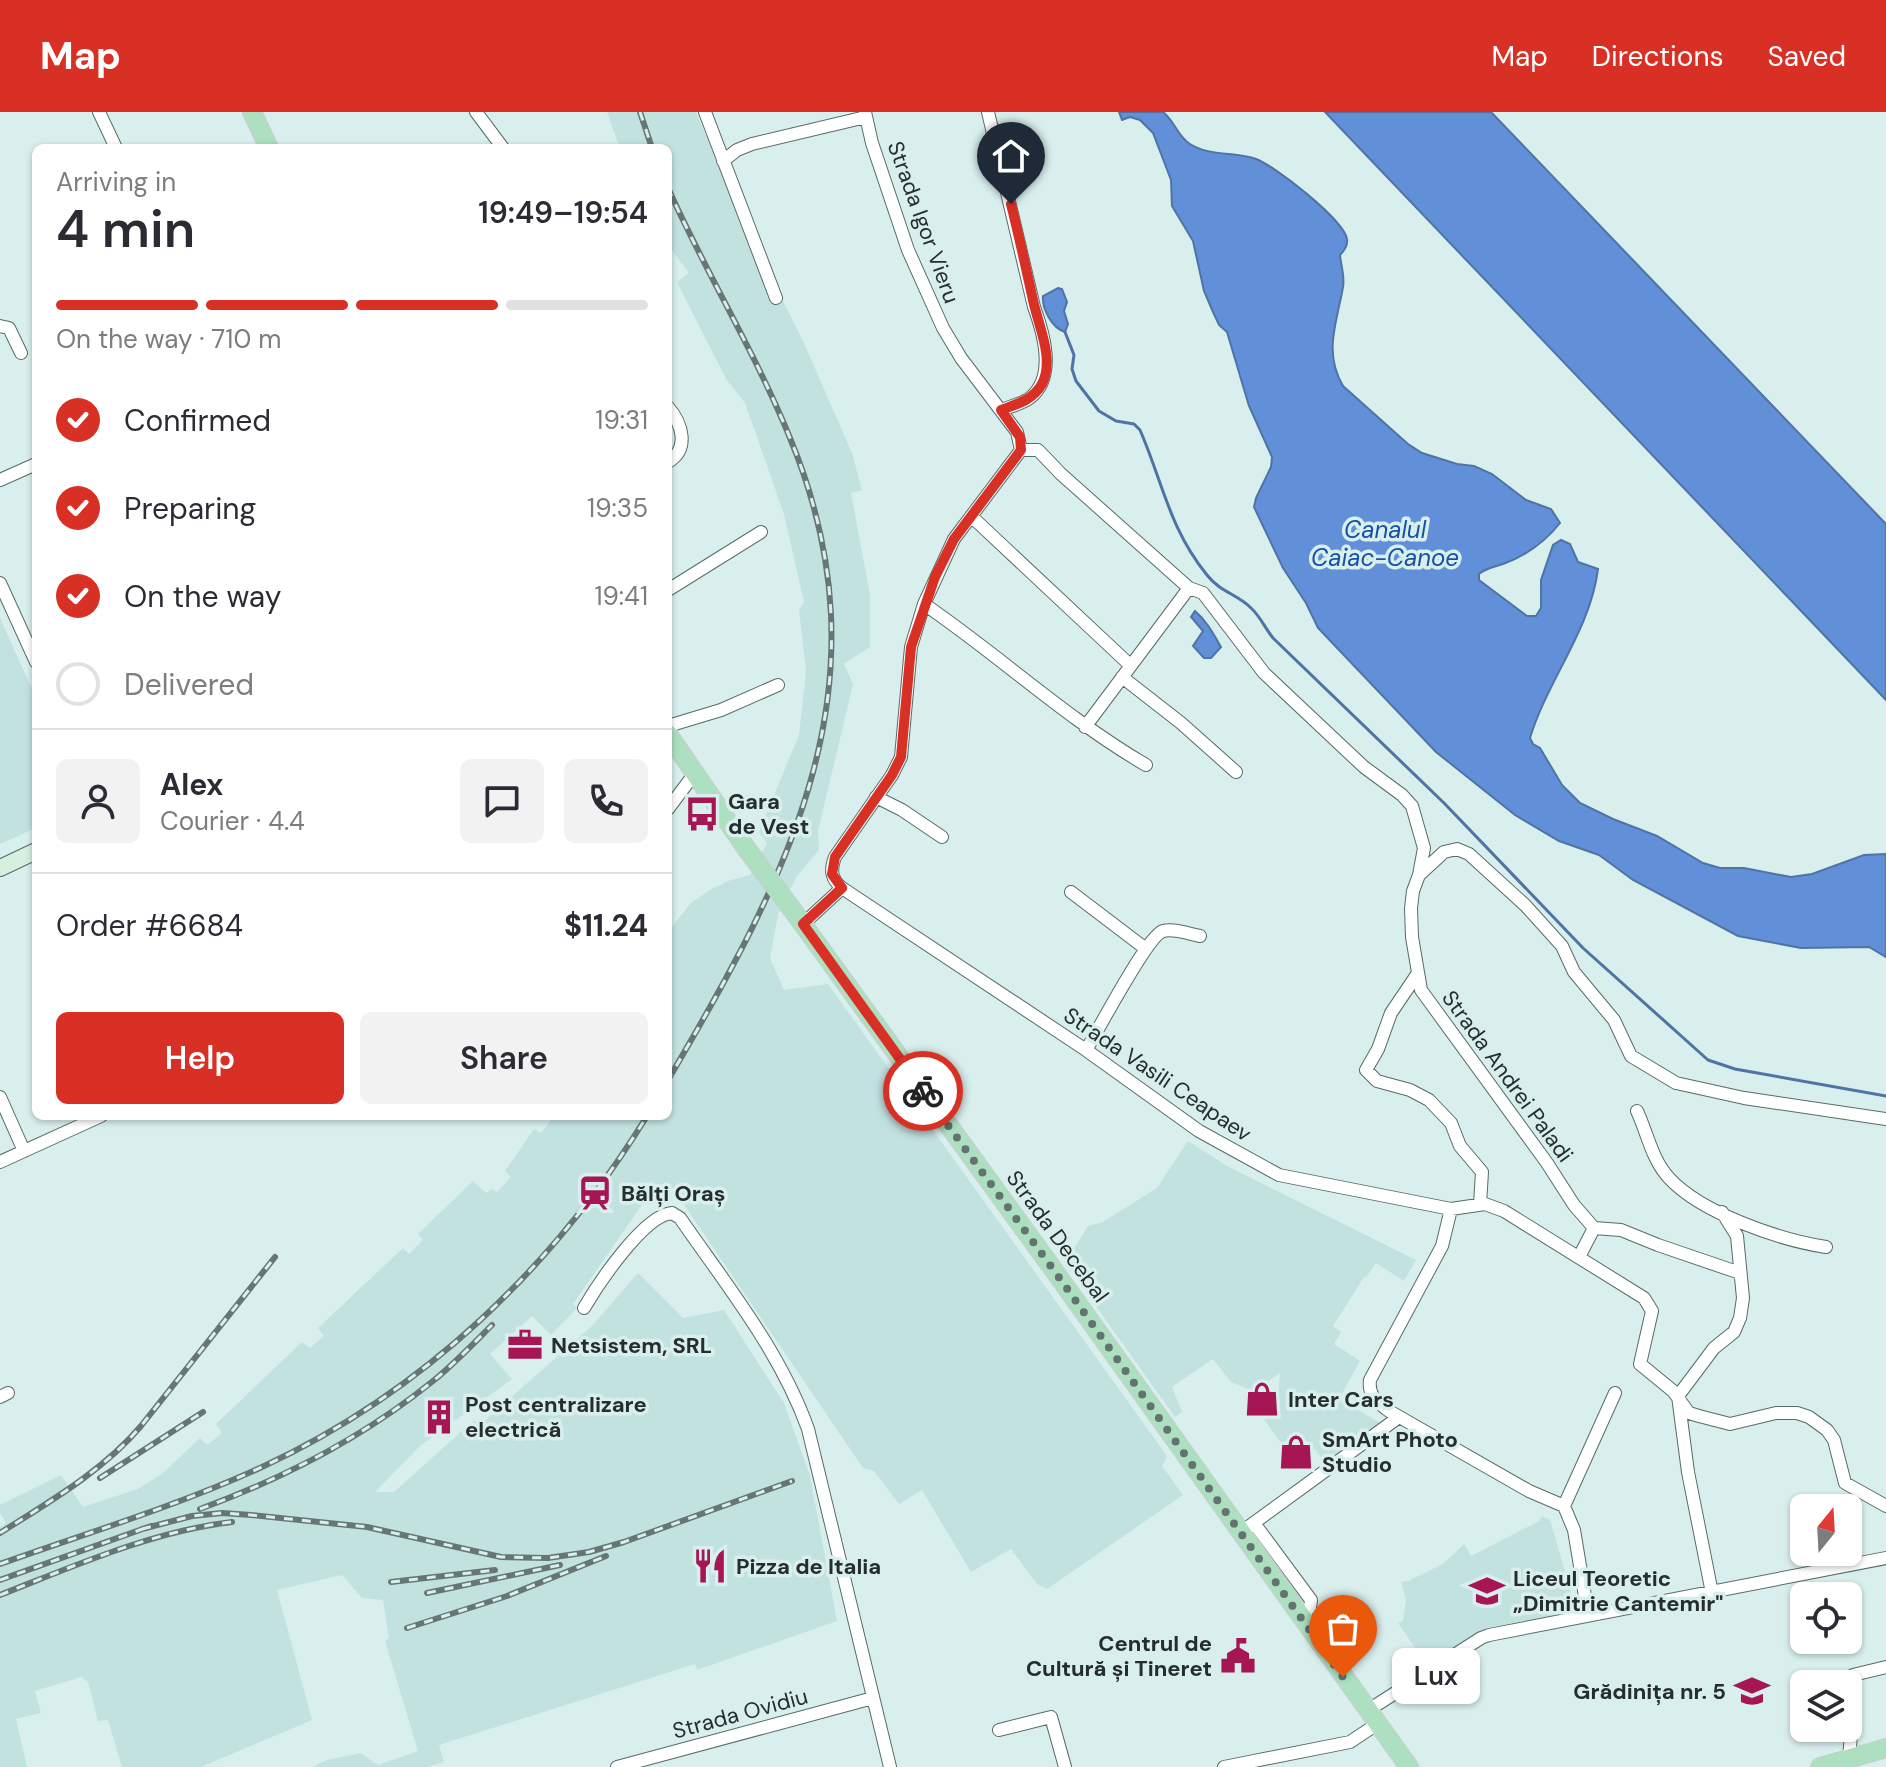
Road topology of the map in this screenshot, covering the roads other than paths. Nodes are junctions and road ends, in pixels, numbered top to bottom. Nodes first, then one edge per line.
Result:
1 (99, 112) edge
2 (252, 112) edge
3 (476, 112) edge
4 (705, 112) edge
5 (988, 112) edge
6 (866, 115) edge
7 (114, 144) edge
8 (267, 144) edge
9 (500, 144) edge
10 (723, 161) junction
11 (776, 298) dead end
12 (0, 326) edge
13 (21, 353) dead end
14 (1001, 410) junction
15 (672, 413) edge
16 (1021, 450) junction
17 (672, 458) edge
18 (32, 466) edge
19 (0, 480) edge
20 (971, 516) junction
21 (761, 532) dead end
22 (0, 583) edge
23 (672, 588) edge
24 (1189, 588) junction
25 (924, 604) junction
26 (32, 653) edge
27 (1130, 665) junction
28 (1122, 677) junction
29 (778, 685) dead end
30 (672, 725) edge
31 (1085, 727) junction
32 (672, 740) edge
33 (1146, 765) dead end
34 (1236, 772) dead end
35 (695, 773) junction
36 (876, 797) junction
37 (672, 804) edge
38 (942, 837) dead end
39 (32, 853) edge
40 (0, 868) edge
41 (1419, 875) junction
42 (842, 888) junction
43 (1071, 892) dead end
44 (798, 918) junction
45 (1200, 936) dead end
46 (1146, 949) junction
47 (1418, 973) junction
48 (1086, 1050) junction
49 (0, 1097) edge
50 (1637, 1111) dead end
51 (1886, 1119) edge
52 (92, 1120) edge
53 (24, 1151) junction
54 (0, 1162) edge
55 (1480, 1204) junction
56 (1451, 1209) junction
57 (1722, 1212) junction
58 (1594, 1228) junction
59 (1826, 1247) dead end
60 (1579, 1257) junction
61 (1740, 1273) junction
62 (584, 1308) dead end
63 (1615, 1393) dead end
64 (1678, 1396) junction
65 (1399, 1417) junction
66 (1564, 1506) junction
67 (1886, 1506) edge
68 (1247, 1528) junction
69 (1886, 1558) edge
70 (1712, 1593) junction
71 (1588, 1614) junction
72 (1886, 1667) edge
73 (1862, 1673) edge
74 (873, 1698) junction
75 (1372, 1718) junction
76 (999, 1730) dead end
77 (1850, 1742) edge
78 (1886, 1748) edge
79 (1849, 1759) junction
80 (617, 1767) edge
81 (890, 1767) edge
82 (1065, 1767) edge
83 (1224, 1767) edge
84 (1409, 1767) edge
85 (1820, 1767) edge

1 - 7 street
2 - 8 main road
3 - 9 street
4 - 10 street
5 - 14 street
6 - 10 street
6 - 14 street, Strada Igor Vieru
10 - 11 street
12 - 13 street
14 - 16 street, Strada Igor Vieru
15 - 17 street
16 - 20 street
16 - 24 street
18 - 19 street
20 - 25 street
20 - 27 street
21 - 23 street
22 - 26 street
24 - 27 street
24 - 41 street
25 - 31 street
25 - 36 street
27 - 28 street
28 - 31 street
28 - 34 street
29 - 30 street
31 - 33 street
32 - 35 main road, Strada Decebal
35 - 37 street
35 - 44 main road, Strada Decebal, bridge
36 - 38 street
36 - 42 street
39 - 40 street
41 - 47 street, Strada Andrei Paladi
41 - 51 street
42 - 44 street
42 - 48 street, Strada Vasili Ceapaev
43 - 46 street
44 - 68 main road, Strada Decebal
45 - 46 street
46 - 48 street
47 - 55 street
47 - 58 street, Strada Andrei Paladi
48 - 56 street, Strada Vasili Ceapaev
49 - 53 street
50 - 57 street
52 - 53 street
53 - 54 street
55 - 56 street, Strada Vasili Ceapaev
55 - 60 street
56 - 65 street
57 - 59 street
57 - 61 street
58 - 60 street
58 - 61 street
60 - 64 street
61 - 64 street
62 - 74 street
63 - 66 street
64 - 67 street
64 - 70 street
65 - 66 street
65 - 68 street
66 - 71 street
68 - 75 main road, Strada Decebal
69 - 70 street
70 - 71 street
71 - 75 street
72 - 73 street
74 - 80 street, Strada Ovidiu
74 - 81 street
75 - 83 street
75 - 84 main road, Strada Decebal
76 - 82 street
77 - 79 street
78 - 79 main road
79 - 85 main road

